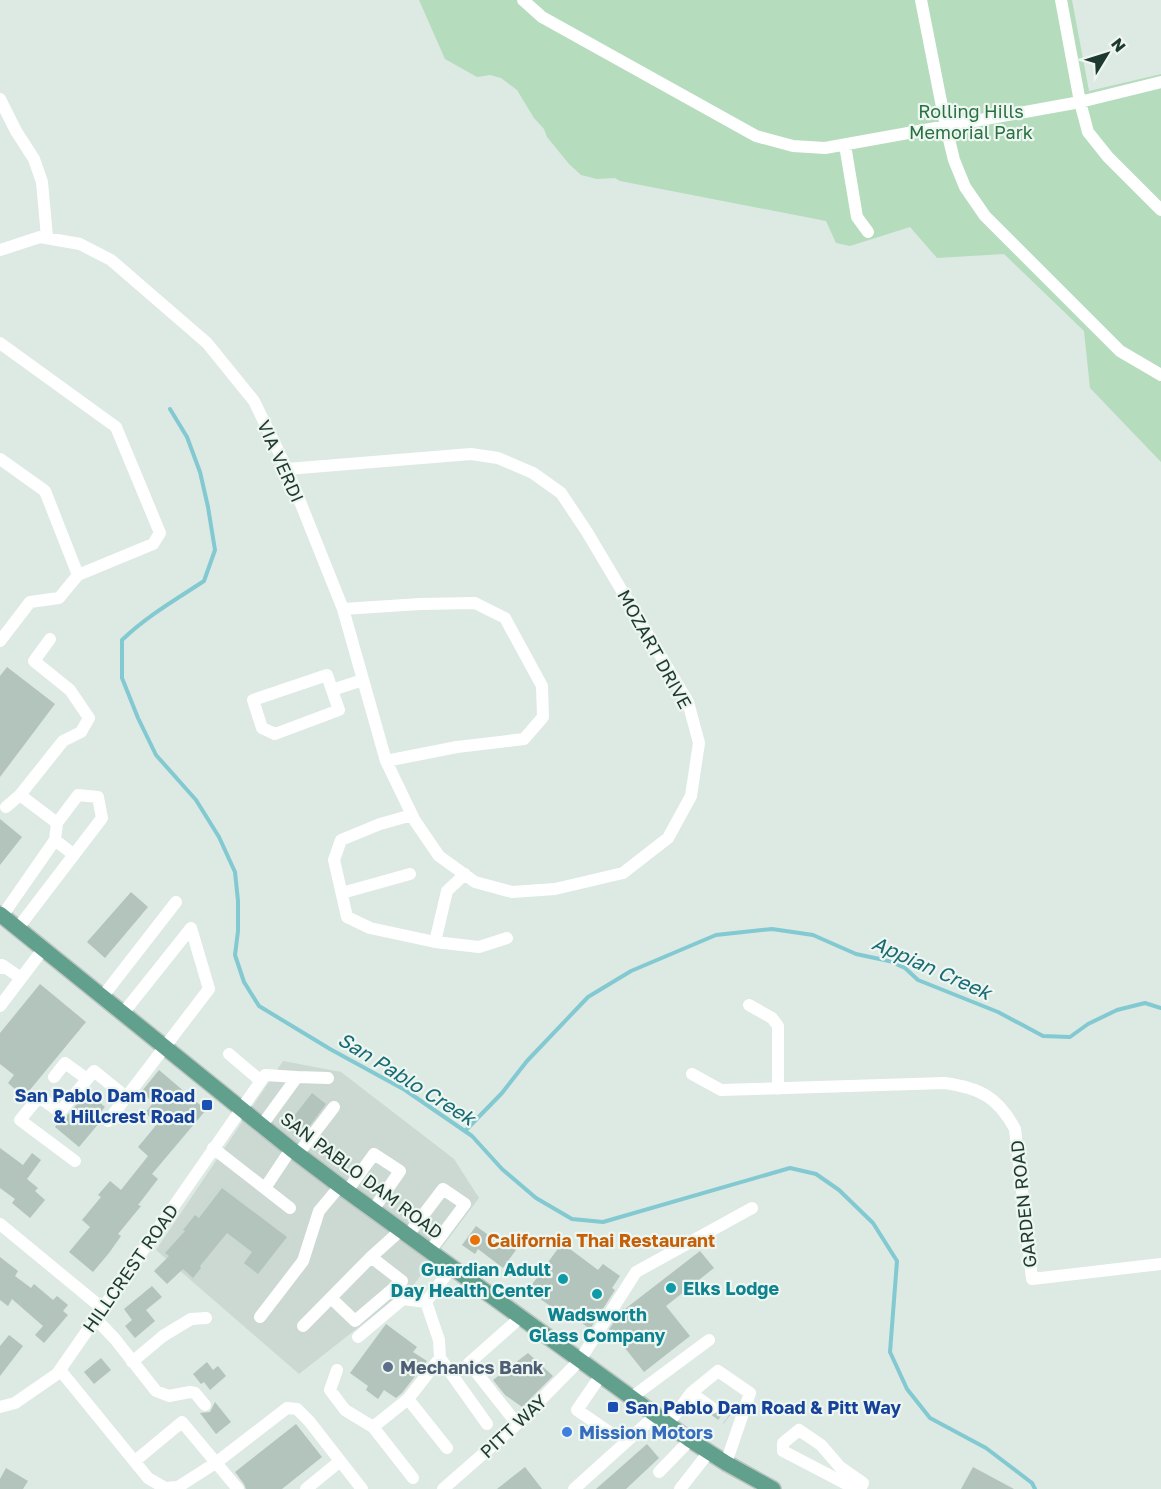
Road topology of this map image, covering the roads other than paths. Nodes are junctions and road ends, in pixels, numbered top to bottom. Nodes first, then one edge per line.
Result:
1 (523, 0) edge
2 (921, 0) edge
3 (1061, 0) edge
4 (1161, 82) edge
5 (0, 99) edge
6 (1080, 102) junction
7 (946, 127) junction
8 (845, 145) junction
9 (1161, 210) edge
10 (868, 232) dead end
11 (47, 237) junction
12 (0, 250) edge
13 (0, 343) edge
14 (1161, 375) edge
15 (0, 459) edge
16 (287, 469) junction
17 (78, 575) junction
18 (343, 609) junction
19 (50, 639) dead end
20 (0, 641) edge
21 (363, 680) junction
22 (332, 690) junction
23 (386, 760) junction
24 (20, 795) junction
25 (2, 808) edge
26 (414, 818) junction
27 (57, 823) junction
28 (55, 840) junction
29 (74, 855) junction
30 (410, 874) dead end
31 (465, 874) junction
32 (342, 893) junction
33 (176, 902) dead end
34 (1, 915) edge
35 (18, 928) junction
36 (507, 938) dead end
37 (435, 942) junction
38 (44, 948) junction
39 (1, 966) edge
40 (21, 978) junction
41 (103, 996) junction
42 (749, 1005) dead end
43 (0, 1006) edge
44 (124, 1012) junction
45 (165, 1046) junction
46 (229, 1054) dead end
47 (692, 1074) dead end
48 (54, 1077) dead end
49 (297, 1077) junction
50 (328, 1078) dead end
51 (87, 1079) junction
52 (261, 1081) junction
53 (778, 1089) junction
54 (126, 1096) junction
55 (334, 1107) dead end
56 (242, 1108) junction
57 (108, 1121) dead end
58 (262, 1125) junction
59 (213, 1148) junction
60 (294, 1152) junction
61 (75, 1161) dead end
62 (265, 1188) junction
63 (344, 1189) junction
64 (290, 1208) dead end
65 (752, 1208) dead end
66 (373, 1210) junction
67 (0, 1224) edge
68 (404, 1233) junction
69 (430, 1251) junction
70 (371, 1257) junction
71 (1161, 1264) edge
72 (452, 1267) junction
73 (331, 1298) junction
74 (426, 1302) junction
75 (102, 1308) junction
76 (260, 1317) dead end
77 (521, 1317) junction
78 (95, 1318) junction
79 (206, 1318) dead end
80 (303, 1326) dead end
81 (358, 1337) dead end
82 (709, 1340) dead end
83 (440, 1359) junction
84 (580, 1360) junction
85 (132, 1362) junction
86 (60, 1370) junction
87 (337, 1370) dead end
88 (601, 1375) junction
89 (691, 1393) junction
90 (632, 1397) junction
91 (408, 1399) junction
92 (205, 1405) dead end
93 (0, 1407) edge
94 (712, 1408) tunnel mouth
95 (727, 1419) tunnel mouth
96 (662, 1420) junction
97 (487, 1424) dead end
98 (517, 1424) junction
99 (373, 1427) junction
100 (738, 1427) junction
101 (609, 1432) dead end
102 (690, 1440) junction
103 (447, 1448) dead end
104 (709, 1452) junction
105 (135, 1461) junction
106 (340, 1461) junction
107 (217, 1462) junction
108 (726, 1463) junction
109 (659, 1472) dead end
110 (412, 1478) dead end
111 (179, 1488) edge
112 (767, 1488) edge
113 (238, 1489) edge
114 (306, 1489) edge
115 (362, 1489) edge
116 (443, 1489) edge
117 (574, 1489) edge
118 (680, 1489) edge
119 (858, 1489) edge

1 - 8 street
2 - 7 street
3 - 6 street
4 - 6 street
5 - 11 street
6 - 7 street
6 - 9 street
7 - 8 street
7 - 14 street
8 - 10 street
11 - 12 street, VIA VERDI
11 - 16 street, VIA VERDI
13 - 17 street
15 - 17 street
16 - 18 street, VIA VERDI
16 - 31 street, MOZART DRIVE
17 - 20 street
18 - 21 street, VIA VERDI
18 - 23 street
19 - 24 street
21 - 22 street
21 - 23 street, VIA VERDI
22 - 22 street
23 - 26 street, VIA VERDI
24 - 25 street
24 - 27 street
26 - 31 street, MOZART DRIVE
26 - 32 street
27 - 28 street
27 - 29 street
28 - 29 street
28 - 34 street
29 - 35 street
30 - 32 street
31 - 37 street
32 - 37 street
33 - 41 street
34 - 35 main road, SAN PABLO DAM ROAD
35 - 38 main road, SAN PABLO DAM ROAD
36 - 37 street
38 - 40 street
38 - 41 main road, SAN PABLO DAM ROAD
39 - 40 street
40 - 43 street
41 - 44 main road, SAN PABLO DAM ROAD
42 - 53 street
44 - 45 main road, SAN PABLO DAM ROAD
44 - 45 street
45 - 54 street
45 - 56 main road, SAN PABLO DAM ROAD
46 - 52 street
47 - 53 street, GARDEN ROAD
48 - 51 street
49 - 50 street
49 - 52 street
49 - 58 street
51 - 54 street
51 - 61 street
52 - 56 street, HILLCREST ROAD
53 - 71 street, GARDEN ROAD
54 - 57 street
55 - 60 street
56 - 58 main road, SAN PABLO DAM ROAD
56 - 59 street, HILLCREST ROAD
58 - 60 main road, SAN PABLO DAM ROAD
59 - 62 street
59 - 75 street, HILLCREST ROAD
60 - 62 street
60 - 63 main road, SAN PABLO DAM ROAD
62 - 64 street
63 - 66 main road, SAN PABLO DAM ROAD
63 - 66 street
63 - 76 street
65 - 84 street, PITT WAY
66 - 68 main road, SAN PABLO DAM ROAD
67 - 75 street
68 - 69 main road, SAN PABLO DAM ROAD
68 - 69 street
68 - 70 street
69 - 72 main road, SAN PABLO DAM ROAD
70 - 73 street
70 - 73 street
72 - 74 street
72 - 77 main road, SAN PABLO DAM ROAD
73 - 80 street
74 - 81 street
74 - 83 street
75 - 78 street, HILLCREST ROAD
77 - 84 main road, SAN PABLO DAM ROAD
77 - 98 street
78 - 85 street
78 - 86 street, HILLCREST ROAD
79 - 85 street
82 - 90 street
83 - 91 street
83 - 97 street
84 - 88 main road, SAN PABLO DAM ROAD
84 - 98 street, PITT WAY
85 - 92 street
86 - 93 street, HILLCREST ROAD
86 - 105 street
87 - 99 street
88 - 90 main road, SAN PABLO DAM ROAD
88 - 101 street
89 - 94 street
89 - 96 street
89 - 100 street
90 - 96 main road, SAN PABLO DAM ROAD
91 - 99 street
91 - 103 street
95 - 100 street
96 - 102 main road, SAN PABLO DAM ROAD
96 - 117 street
98 - 116 street, PITT WAY
99 - 110 street
100 - 108 street
102 - 104 main road, SAN PABLO DAM ROAD
102 - 109 street
104 - 108 main road, SAN PABLO DAM ROAD
104 - 118 street
105 - 107 street
105 - 111 street
106 - 107 street
106 - 114 street
106 - 115 street
107 - 111 street
107 - 113 street
108 - 112 main road, SAN PABLO DAM ROAD
119 - 119 street

